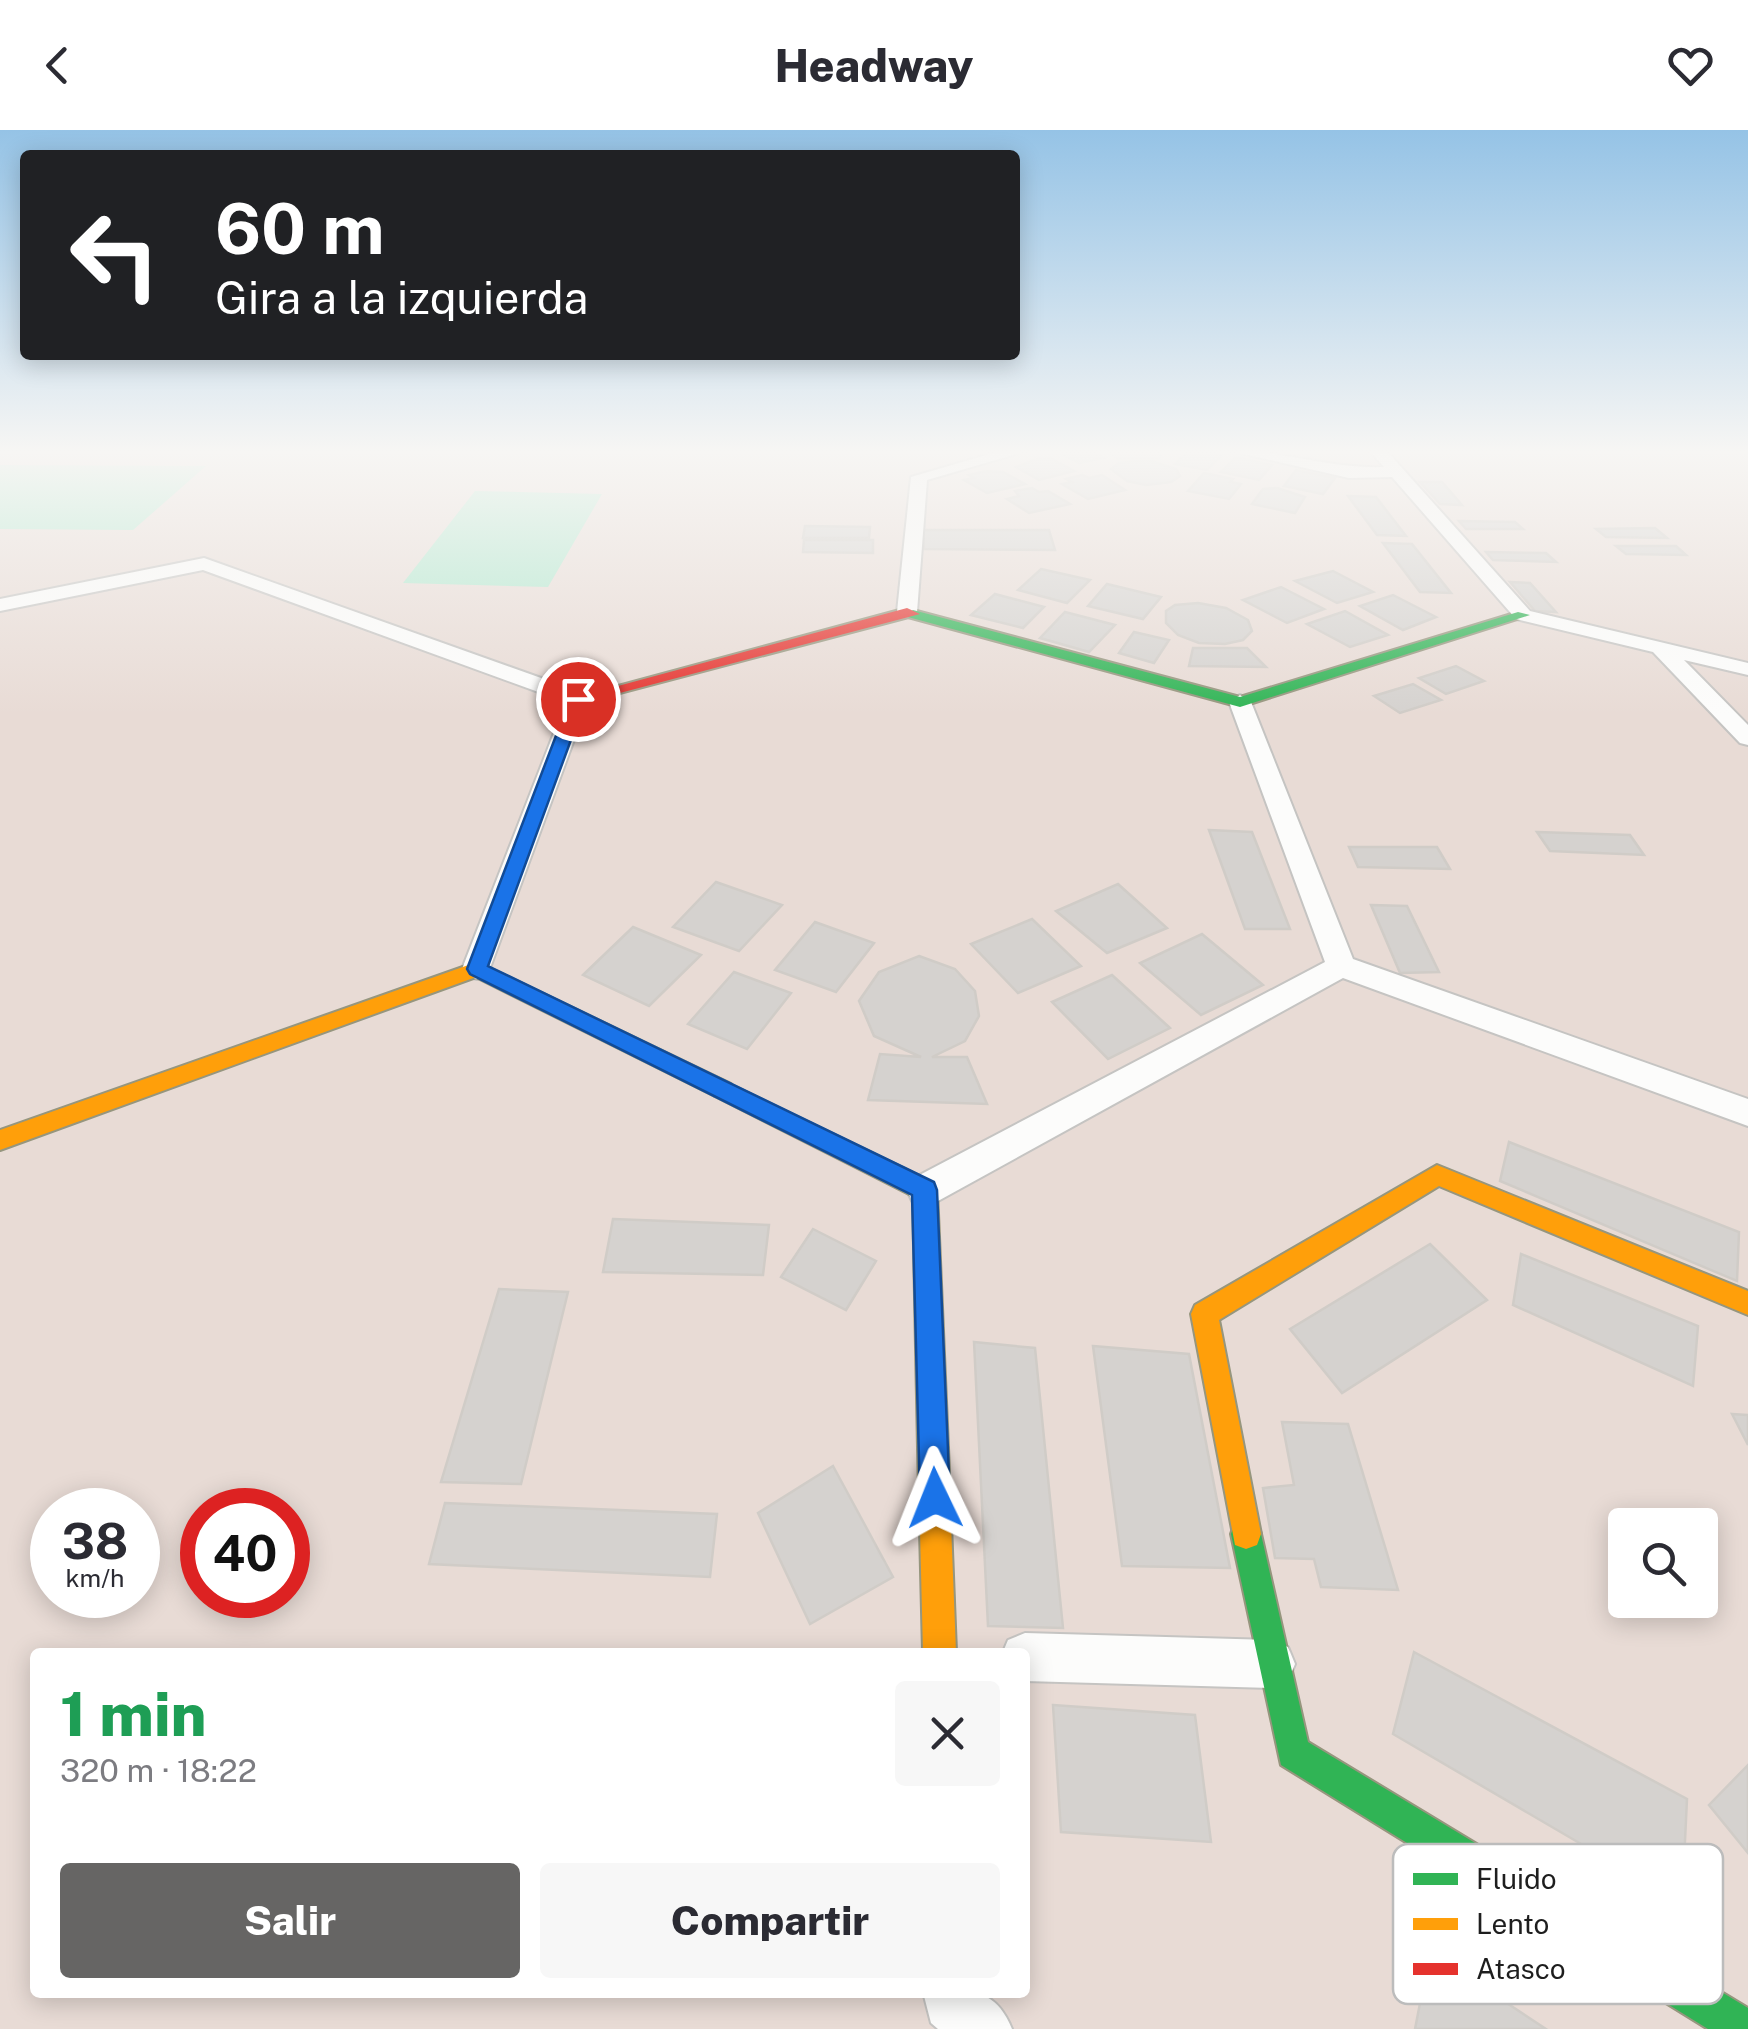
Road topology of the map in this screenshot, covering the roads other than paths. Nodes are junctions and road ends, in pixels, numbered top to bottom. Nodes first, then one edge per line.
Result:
1 (914, 538) edge
2 (1454, 538) edge
3 (0, 606) edge
4 (907, 612) junction
5 (1523, 615) junction
6 (1660, 648) junction
7 (1748, 669) edge
8 (578, 699) junction
9 (1240, 702) junction
10 (1748, 738) edge
11 (1342, 966) junction
12 (477, 969) junction
13 (1748, 1113) edge
14 (0, 1140) edge
15 (925, 1190) junction
16 (1748, 1303) edge
17 (940, 1648) edge
18 (1030, 1657) edge
19 (1271, 1664) junction
20 (1442, 1844) edge
21 (951, 1998) edge
22 (1704, 2004) edge
23 (983, 2029) edge
24 (1745, 2029) edge

1 - 4 street
2 - 5 street
3 - 8 street
4 - 8 street
4 - 9 street
5 - 6 street
5 - 9 street
6 - 7 street
6 - 10 street
8 - 12 street
9 - 11 street
11 - 13 street
11 - 15 street
12 - 14 street
12 - 15 street
15 - 17 street
16 - 19 street
18 - 19 street
19 - 20 street
21 - 23 street
22 - 24 street

